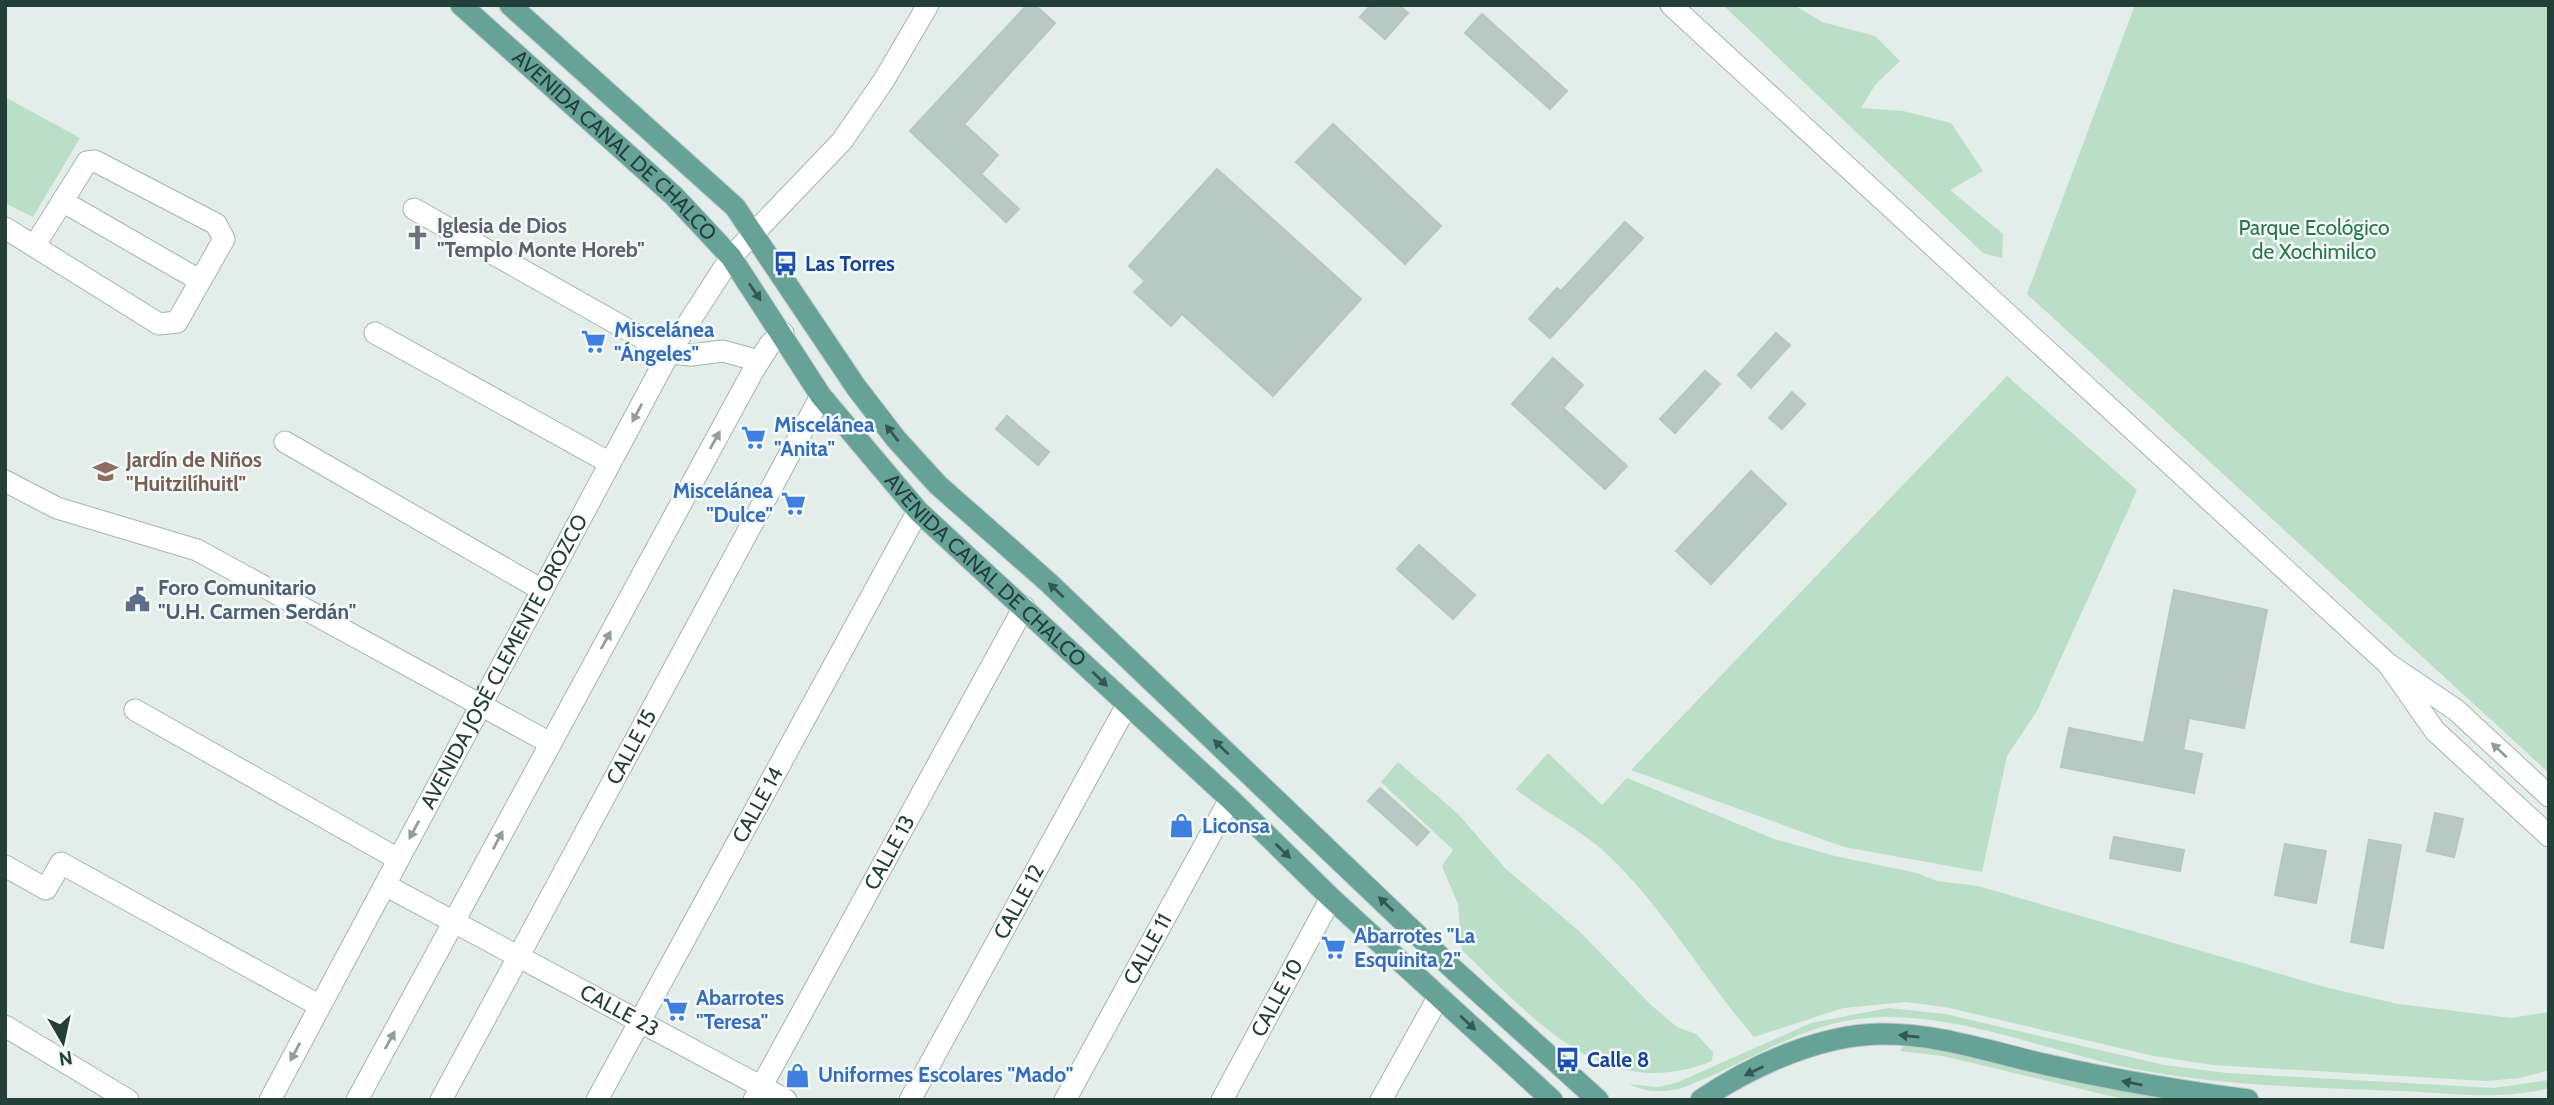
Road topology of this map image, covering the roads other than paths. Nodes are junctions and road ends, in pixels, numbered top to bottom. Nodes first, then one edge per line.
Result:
1 (461, 5) edge
2 (510, 5) edge
3 (928, 5) edge
4 (1671, 5) edge
5 (62, 201) junction
6 (414, 209) dead end
7 (5, 228) edge
8 (754, 232) junction
9 (35, 245) junction
10 (731, 257) junction
11 (199, 280) junction
12 (375, 333) dead end
13 (783, 334) junction
14 (669, 353) junction
15 (760, 361) junction
16 (821, 396) junction
17 (285, 442) dead end
18 (610, 463) junction
19 (5, 481) edge
20 (918, 511) junction
21 (542, 590) junction
22 (1024, 607) junction
23 (2388, 664) junction
24 (481, 705) junction
25 (1127, 705) junction
26 (135, 710) dead end
27 (550, 743) junction
28 (2549, 796) edge
29 (1230, 799) junction
30 (2549, 836) edge
31 (398, 859) junction
32 (5, 866) edge
33 (385, 885) junction
34 (1331, 898) junction
35 (454, 922) junction
36 (518, 956) junction
37 (1439, 996) junction
38 (320, 1006) junction
39 (640, 1021) junction
40 (5, 1026) edge
41 (757, 1093) edge
42 (1708, 1095) edge
43 (1594, 1096) edge
44 (1544, 1097) edge
45 (128, 1100) edge
46 (270, 1100) edge
47 (357, 1100) edge
48 (441, 1100) edge
49 (597, 1100) edge
50 (786, 1100) edge
51 (910, 1100) edge
52 (1065, 1100) edge
53 (1222, 1100) edge
54 (1381, 1100) edge
55 (1617, 1100) edge
56 (2248, 1100) edge

1 - 10 main road, AVENIDA CANAL DE CHALCO
2 - 8 main road, AVENIDA CANAL DE CHALCO
3 - 8 street, AVENIDA JOSÉ CLEMENTE OROZCO
4 - 23 street
5 - 9 street
5 - 11 street
5 - 11 street
6 - 14 street
7 - 9 street
8 - 10 street, AVENIDA JOSÉ CLEMENTE OROZCO
43 -> 8 main road, AVENIDA CANAL DE CHALCO
9 - 11 street
10 -> 13 main road, AVENIDA CANAL DE CHALCO
10 - 14 street, AVENIDA JOSÉ CLEMENTE OROZCO
12 - 18 street
13 - 15 street
13 - 16 main road, AVENIDA CANAL DE CHALCO
14 - 15 street
14 -> 18 street, AVENIDA JOSÉ CLEMENTE OROZCO
27 -> 15 street
16 - 20 main road, AVENIDA CANAL DE CHALCO
16 - 36 street, CALLE 15
17 - 21 street
18 - 21 street, AVENIDA JOSÉ CLEMENTE OROZCO
19 - 24 street
20 - 22 main road, AVENIDA CANAL DE CHALCO
20 - 39 street, CALLE 14
21 - 24 street, AVENIDA JOSÉ CLEMENTE OROZCO
22 -> 25 main road, AVENIDA CANAL DE CHALCO
22 - 41 street, CALLE 13
28 -> 23 street
23 - 30 street
24 - 27 street
24 -> 31 street, AVENIDA JOSÉ CLEMENTE OROZCO
25 - 29 main road, AVENIDA CANAL DE CHALCO
25 - 51 street, CALLE 12
26 - 31 street
35 -> 27 street
29 -> 34 main road, AVENIDA CANAL DE CHALCO
29 - 52 street, CALLE 11
31 - 33 street, AVENIDA JOSÉ CLEMENTE OROZCO
32 - 38 street
33 - 35 street, CALLE 23
33 - 38 street, AVENIDA JOSÉ CLEMENTE OROZCO
34 - 37 main road, AVENIDA CANAL DE CHALCO
34 - 53 street, CALLE 10
35 - 36 street, CALLE 23
47 -> 35 street
36 - 39 street, CALLE 23
36 - 48 street, CALLE 15
37 -> 44 main road, AVENIDA CANAL DE CHALCO
37 - 54 street
38 -> 46 street, AVENIDA JOSÉ CLEMENTE OROZCO
39 - 41 street, CALLE 23
39 - 49 street, CALLE 14
40 - 45 street
41 - 50 street, CALLE 23
56 -> 42 main road
43 - 55 main road

